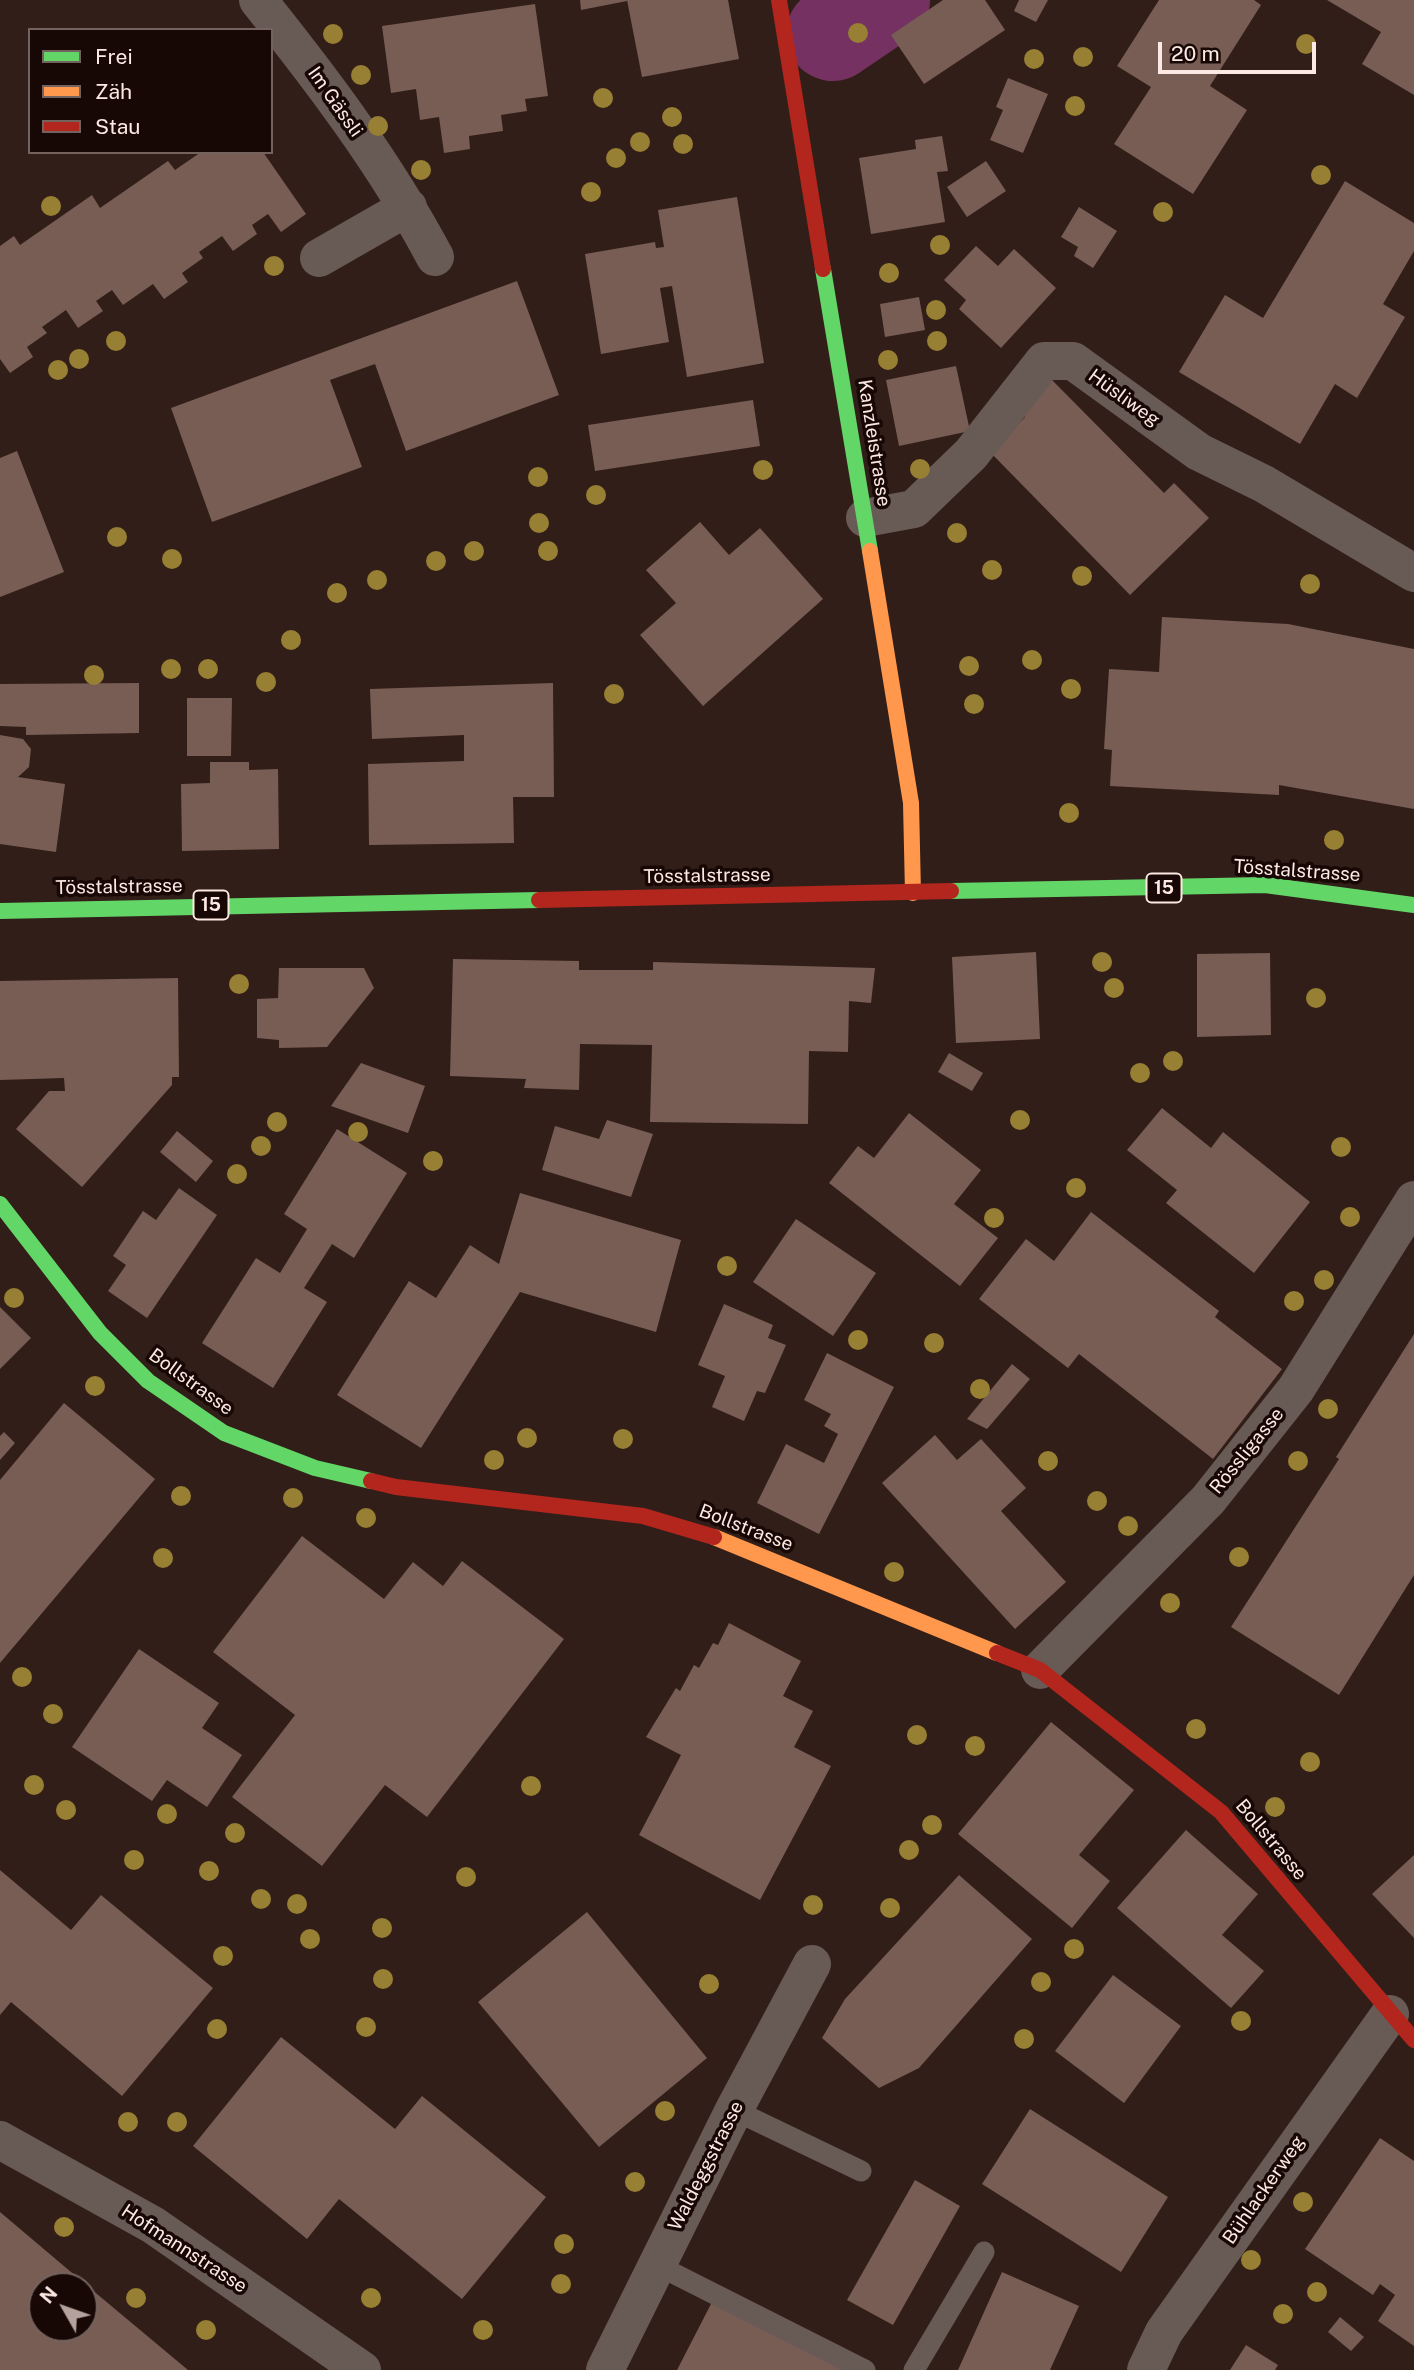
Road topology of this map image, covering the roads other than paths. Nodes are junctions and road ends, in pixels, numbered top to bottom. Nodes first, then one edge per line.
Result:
1 (258, 0) edge
2 (779, 0) edge
3 (408, 207) junction
4 (435, 257) dead end
5 (319, 258) dead end
6 (865, 518) junction
7 (1414, 573) edge
8 (913, 894) junction
9 (1414, 905) edge
10 (0, 911) edge
11 (0, 1204) edge
12 (1408, 1212) edge
13 (1040, 1670) junction
14 (811, 1964) dead end
15 (1402, 2027) edge
16 (734, 2110) junction
17 (0, 2140) edge
18 (861, 2171) dead end
19 (984, 2252) dead end
20 (657, 2265) junction
21 (362, 2370) edge
22 (605, 2370) edge
23 (865, 2370) edge
24 (914, 2370) edge
25 (1146, 2370) edge

1 - 3 street, Im Gässli
2 - 6 street, Kanzleistrasse
3 - 4 street, Im Gässli
3 - 5 street
6 - 7 street, Hüsliweg
6 - 8 street, Kanzleistrasse
8 - 9 street, Tösstalstrasse / 15
8 - 10 street, Tösstalstrasse / 15
11 - 13 street, Bollstrasse
12 - 13 street, Rössligasse
13 - 15 street, Bollstrasse
14 - 16 street, Waldeggstrasse
15 - 25 street, Bühlackerweg
16 - 18 lane
16 - 20 street, Waldeggstrasse
17 - 21 street, Hofmannstrasse
19 - 24 lane
20 - 22 street, Waldeggstrasse
20 - 23 lane

